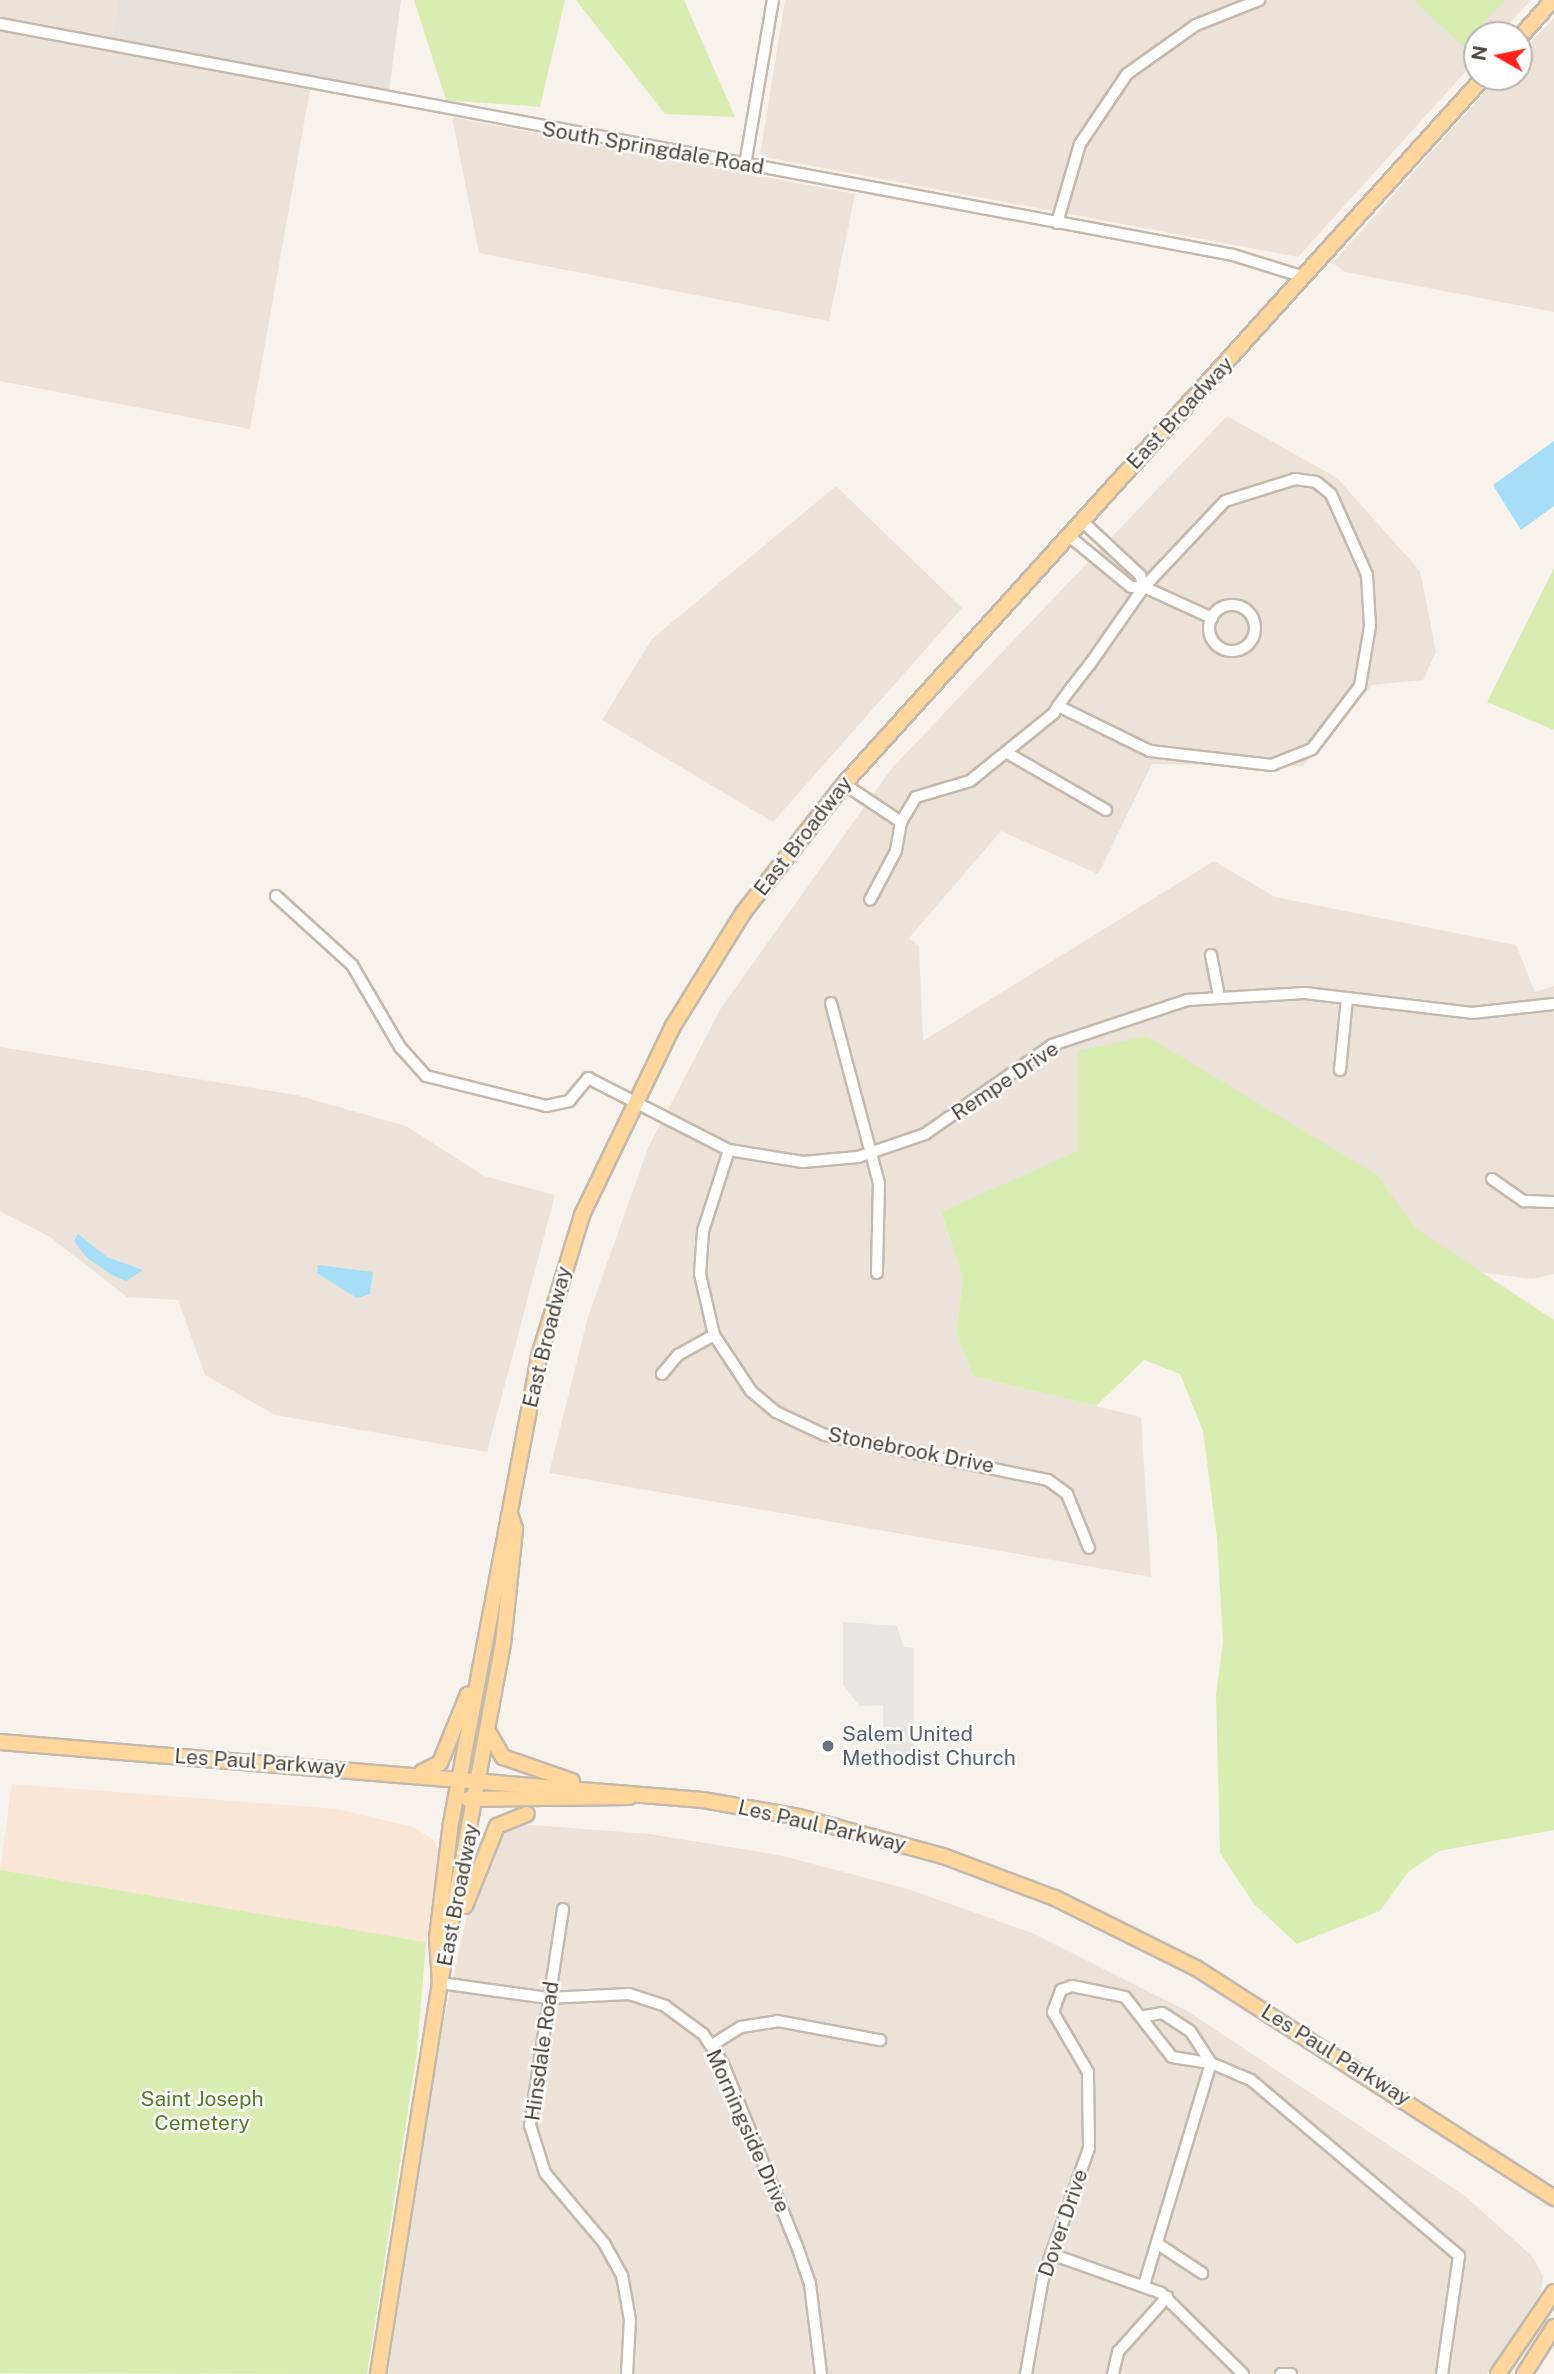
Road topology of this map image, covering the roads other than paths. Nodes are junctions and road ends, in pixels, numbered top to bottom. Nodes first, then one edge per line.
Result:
1 (773, 0) edge
2 (1259, 0) edge
3 (1553, 0) edge
4 (1533, 22) edge
5 (0, 24) edge
6 (1471, 91) edge
7 (745, 165) junction
8 (1056, 223) junction
9 (1304, 277) junction
10 (1082, 521) junction
11 (1069, 536) junction
12 (1144, 587) junction
13 (1212, 618) junction
14 (1058, 706) junction
15 (1009, 754) junction
16 (844, 784) junction
17 (1106, 810) dead end
18 (901, 822) junction
19 (276, 896) dead end
20 (870, 900) dead end
21 (1211, 955) dead end
22 (1219, 996) junction
23 (1347, 998) junction
24 (831, 1003) dead end
25 (1554, 1004) edge
26 (1340, 1070) dead end
27 (634, 1106) junction
28 (729, 1150) junction
29 (872, 1154) junction
30 (1492, 1179) dead end
31 (1554, 1202) edge
32 (877, 1273) dead end
33 (714, 1335) junction
34 (662, 1374) dead end
35 (511, 1517) junction
36 (1089, 1548) dead end
37 (477, 1670) junction
38 (489, 1726) junction
39 (0, 1742) edge
40 (415, 1774) junction
41 (459, 1777) junction
42 (479, 1779) junction
43 (593, 1788) junction
44 (654, 1794) junction
45 (475, 1804) junction
46 (454, 1809) junction
47 (527, 1814) dead end
48 (563, 1909) dead end
49 (453, 1936) junction
50 (440, 1983) junction
51 (548, 1998) junction
52 (1145, 2016) junction
53 (880, 2040) dead end
54 (712, 2045) junction
55 (1211, 2063) junction
56 (1554, 2198) edge
57 (1158, 2244) junction
58 (1051, 2254) junction
59 (1202, 2273) dead end
60 (1144, 2285) junction
61 (1554, 2292) edge
62 (1167, 2297) junction
63 (1554, 2327) edge
64 (1549, 2337) edge
65 (1239, 2370) edge
66 (379, 2374) edge
67 (627, 2374) edge
68 (821, 2374) edge
69 (1026, 2374) edge
70 (1113, 2374) edge
71 (1226, 2374) edge
72 (1281, 2374) edge
73 (1291, 2374) edge
74 (1442, 2374) edge
75 (1498, 2374) edge
76 (1524, 2374) edge

1 - 7 street
2 - 8 street
3 - 4 main road
5 - 7 street, South Springdale Road
6 - 9 main road, East Broadway
7 - 8 street, South Springdale Road
8 - 9 street, South Springdale Road
9 - 10 main road, East Broadway
10 - 11 main road, East Broadway
10 - 12 street
11 - 12 street
11 - 16 main road, East Broadway
12 - 13 street
12 - 14 street
12 - 14 street
13 - 13 street
14 - 15 street
15 - 17 street
15 - 18 street
16 - 18 street
16 - 27 main road, East Broadway
18 - 20 street
19 - 27 street, Rempe Drive
21 - 22 street
22 - 23 street, Rempe Drive
22 - 29 street, Rempe Drive
23 - 25 street, Rempe Drive
23 - 26 street
24 - 29 street
27 - 28 street, Rempe Drive
27 - 35 main road, East Broadway
28 - 29 street, Rempe Drive
28 - 33 street, Stonebrook Drive
29 - 32 street
30 - 31 street
33 - 34 street
33 - 36 street, Stonebrook Drive
35 - 37 main road, East Broadway
35 - 38 main road, East Broadway
37 - 40 main road
37 - 41 main road, East Broadway
38 - 42 main road, East Broadway
38 - 43 main road
39 - 40 main road, Les Paul Parkway
40 - 41 main road, Les Paul Parkway
41 - 42 main road, Les Paul Parkway
41 - 46 main road, East Broadway
42 - 43 main road, Les Paul Parkway
42 - 45 main road, East Broadway
43 - 44 main road, Les Paul Parkway
44 - 45 main road
44 - 56 main road, Les Paul Parkway
45 - 46 main road
45 - 49 main road, East Broadway
46 - 50 main road, East Broadway
47 - 49 main road
48 - 51 street, Hinsdale Road
49 - 50 main road, East Broadway
50 - 51 street, Morningside Drive
50 - 66 main road, East Broadway
51 - 54 street, Morningside Drive
51 - 67 street, Hinsdale Road
52 - 55 street
52 - 55 street
52 - 58 street, Dover Drive
53 - 54 street
54 - 68 street, Morningside Drive
55 - 57 street
55 - 74 street
57 - 59 street
57 - 60 street
58 - 60 street
58 - 69 street, Dover Drive
60 - 62 street
61 - 75 main road
62 - 65 street
62 - 70 street
63 - 64 main road
64 - 76 main road
65 - 71 street
72 - 73 street

